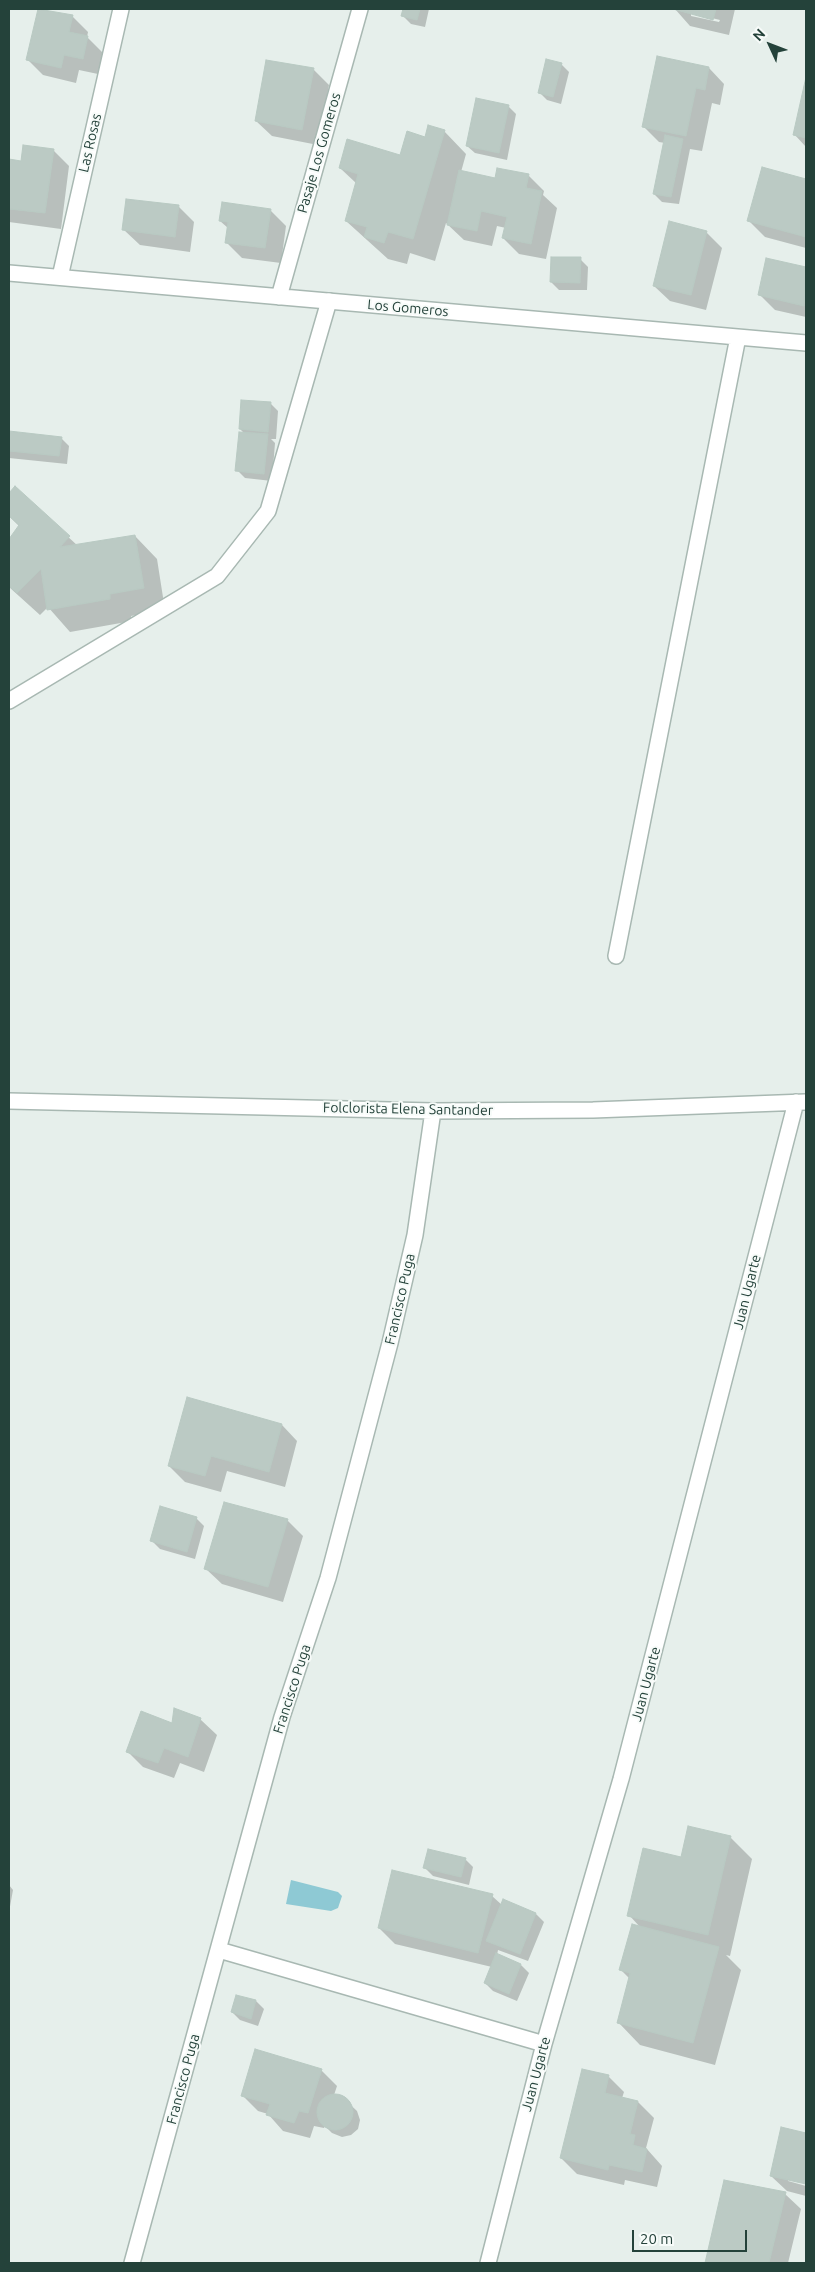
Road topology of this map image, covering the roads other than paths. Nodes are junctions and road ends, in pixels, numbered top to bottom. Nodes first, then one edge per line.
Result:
1 (121, 9) edge
2 (360, 9) edge
3 (9, 273) edge
4 (60, 277) junction
5 (279, 297) junction
6 (329, 301) junction
7 (738, 337) junction
8 (806, 343) edge
9 (9, 701) edge
10 (616, 956) dead end
11 (9, 1101) edge
12 (801, 1102) edge
13 (433, 1111) junction
14 (219, 1950) junction
15 (544, 2044) junction
16 (132, 2263) edge
17 (488, 2263) edge

1 - 4 street, Las Rosas
2 - 5 street, Pasaje Los Gomeros
3 - 4 street, Los Gomeros
4 - 5 street, Los Gomeros
5 - 6 street, Los Gomeros
6 - 7 street, Los Gomeros
6 - 9 street
7 - 8 street, Los Gomeros
7 - 10 street
11 - 13 street, Folclorista Elena Santander
12 - 13 street, Folclorista Elena Santander
12 - 15 street, Juan Ugarte
13 - 14 street, Francisco Puga
14 - 15 street
14 - 16 street, Francisco Puga
15 - 17 street, Juan Ugarte

